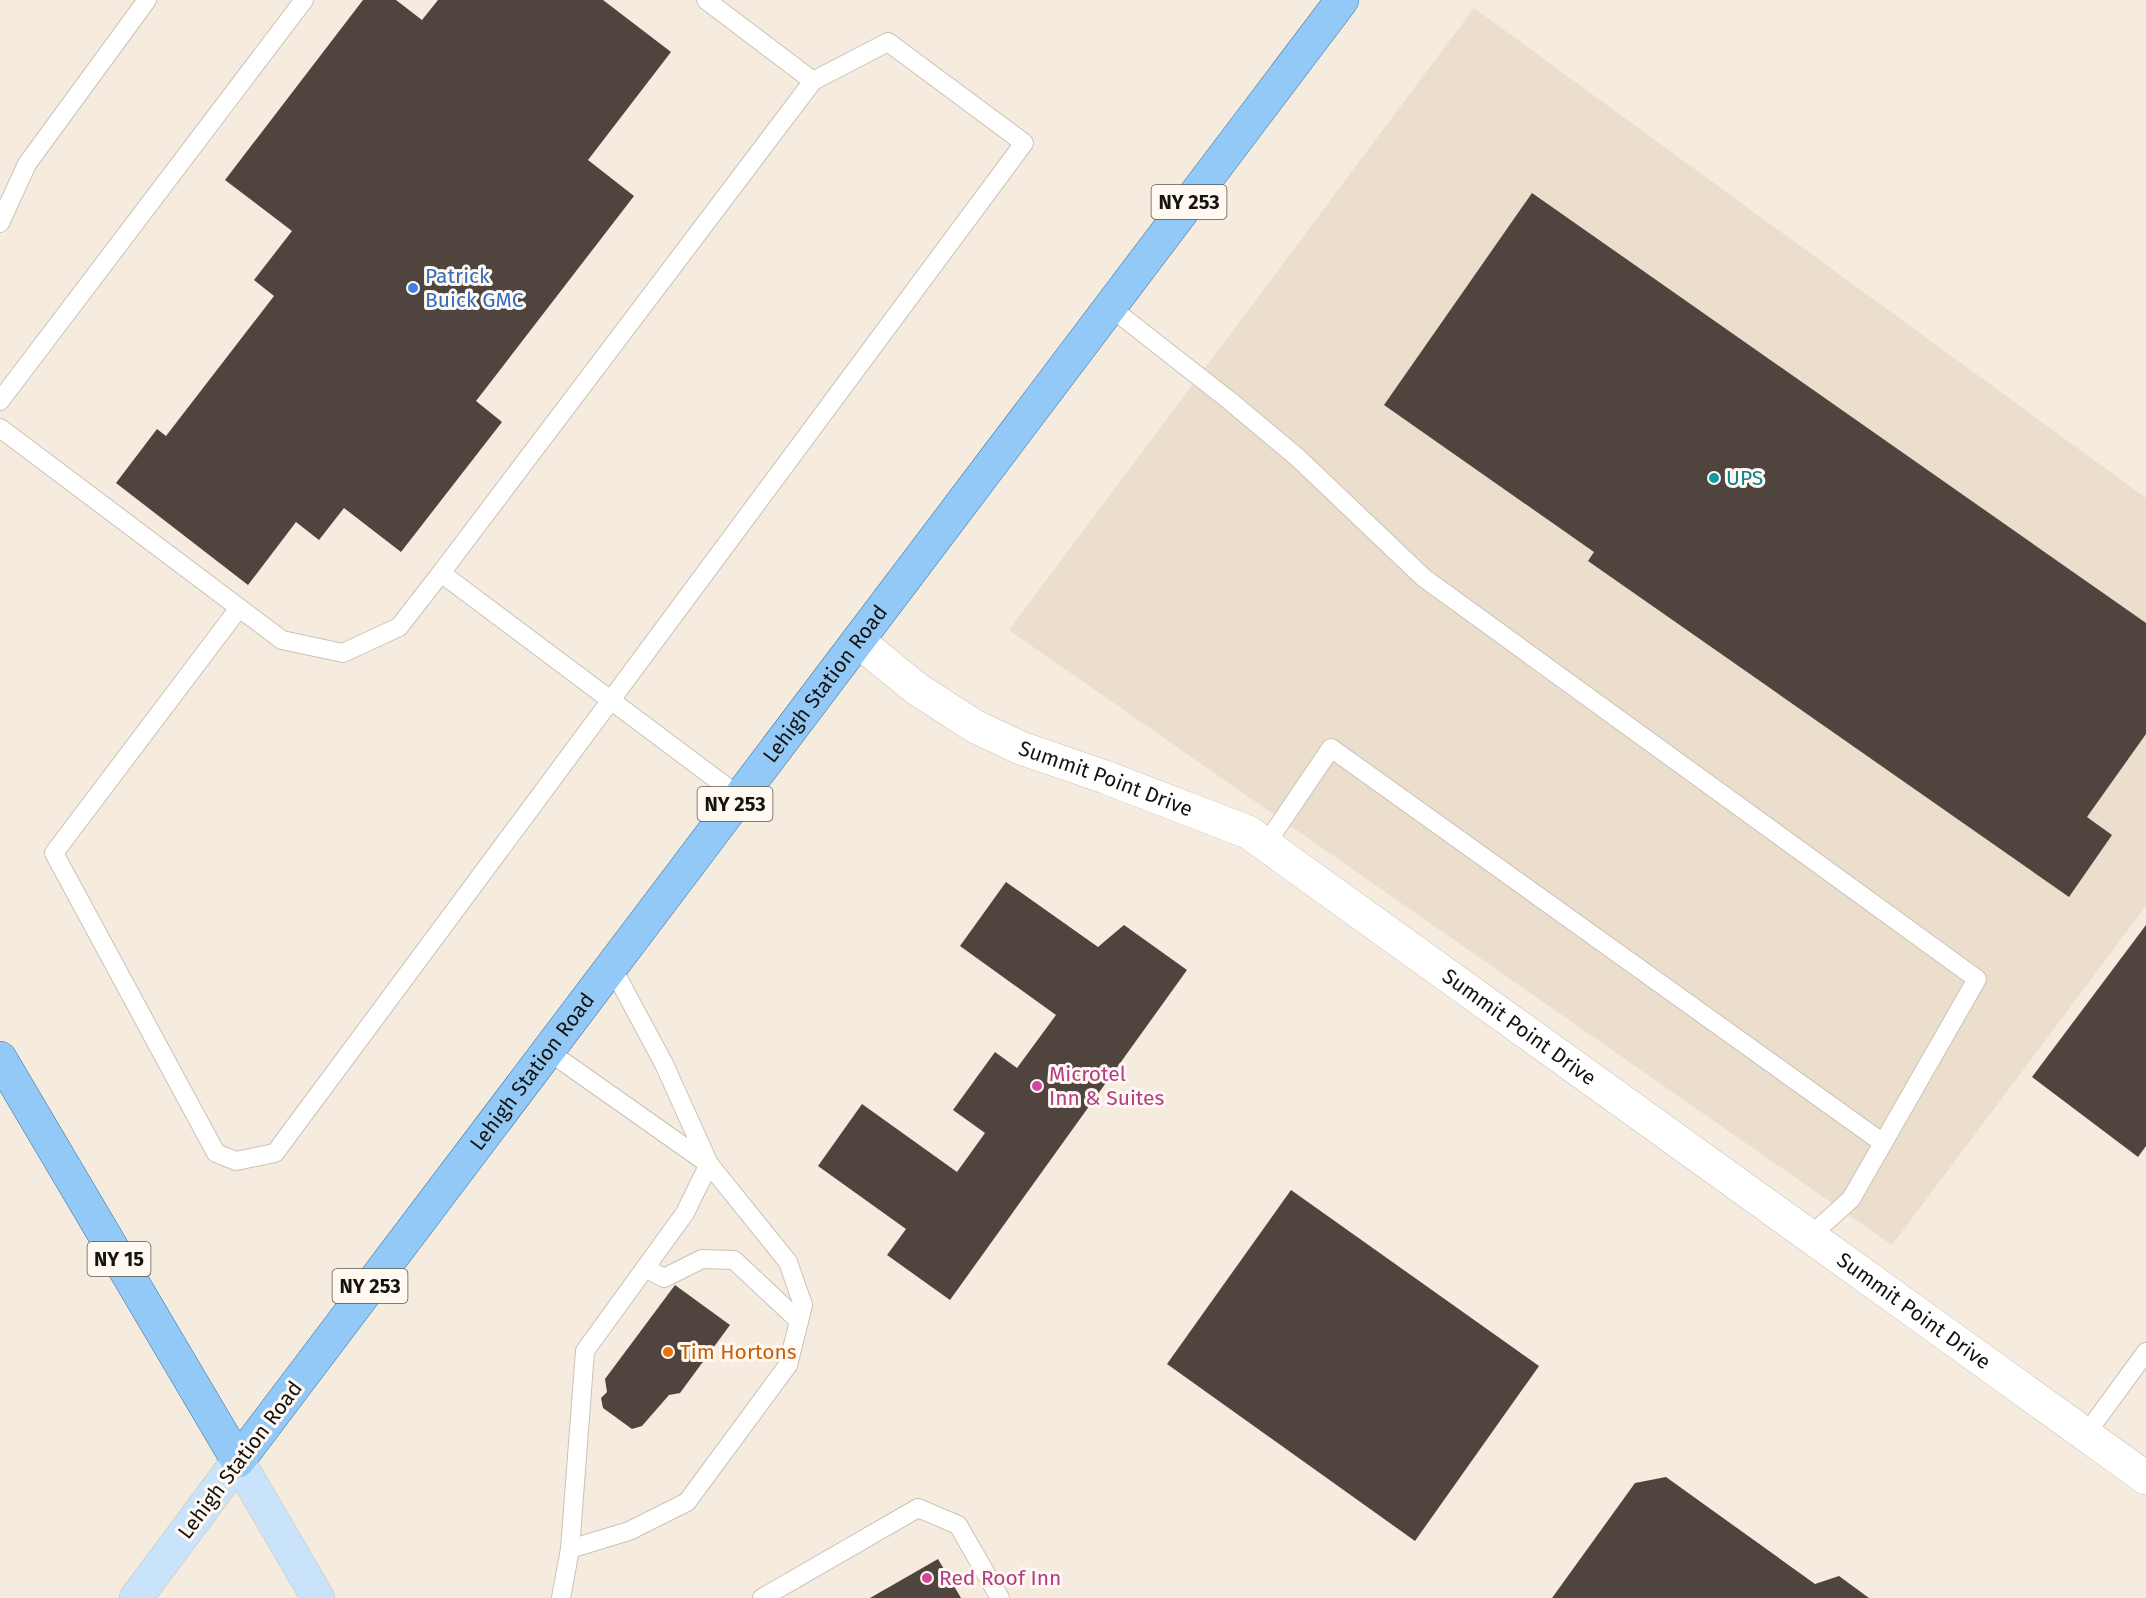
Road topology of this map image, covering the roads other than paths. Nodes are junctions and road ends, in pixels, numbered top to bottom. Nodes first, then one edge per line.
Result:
1 (147, 0) edge
2 (304, 0) edge
3 (706, 0) edge
4 (1342, 0) edge
5 (813, 81) junction
6 (0, 223) edge
7 (1110, 307) junction
8 (0, 401) edge
9 (0, 428) edge
10 (441, 573) junction
11 (239, 608) junction
12 (858, 641) junction
13 (610, 701) junction
14 (740, 797) junction
15 (1266, 844) junction
16 (612, 967) junction
17 (548, 1052) junction
18 (0, 1058) edge
19 (1883, 1143) junction
20 (709, 1164) junction
21 (1809, 1237) junction
22 (645, 1268) junction
23 (799, 1322) junction
24 (2146, 1352) edge
25 (2086, 1434) junction
26 (238, 1461) junction
27 (2146, 1478) edge
28 (570, 1549) junction
29 (136, 1598) edge
30 (318, 1598) edge
31 (561, 1598) edge
32 (762, 1598) edge
33 (1000, 1598) edge

1 - 6 lane
2 - 8 lane
3 - 5 lane
4 - 7 main road, Lehigh Station Road / NY 253
5 - 10 lane
5 - 13 lane
7 - 12 main road, Lehigh Station Road / NY 253
7 - 19 lane
9 - 11 lane
10 - 11 lane
10 - 13 lane
11 - 13 lane
12 - 14 main road, Lehigh Station Road / NY 253
12 - 15 street, Summit Point Drive
13 - 14 lane
14 - 16 main road, Lehigh Station Road / NY 253
15 - 19 lane
15 - 21 street, Summit Point Drive
16 - 17 main road, Lehigh Station Road / NY 253
16 - 20 lane
17 - 20 lane
17 - 26 main road, Lehigh Station Road / NY 253
18 - 26 main road, NY 15
19 - 21 lane
20 - 22 lane
20 - 23 lane
21 - 25 street, Summit Point Drive
22 - 23 lane
22 - 28 lane
23 - 28 lane
24 - 25 lane
25 - 27 street, Summit Point Drive
26 - 29 street, Lehigh Station Road
26 - 30 street, NY 15
28 - 31 lane
32 - 33 lane

